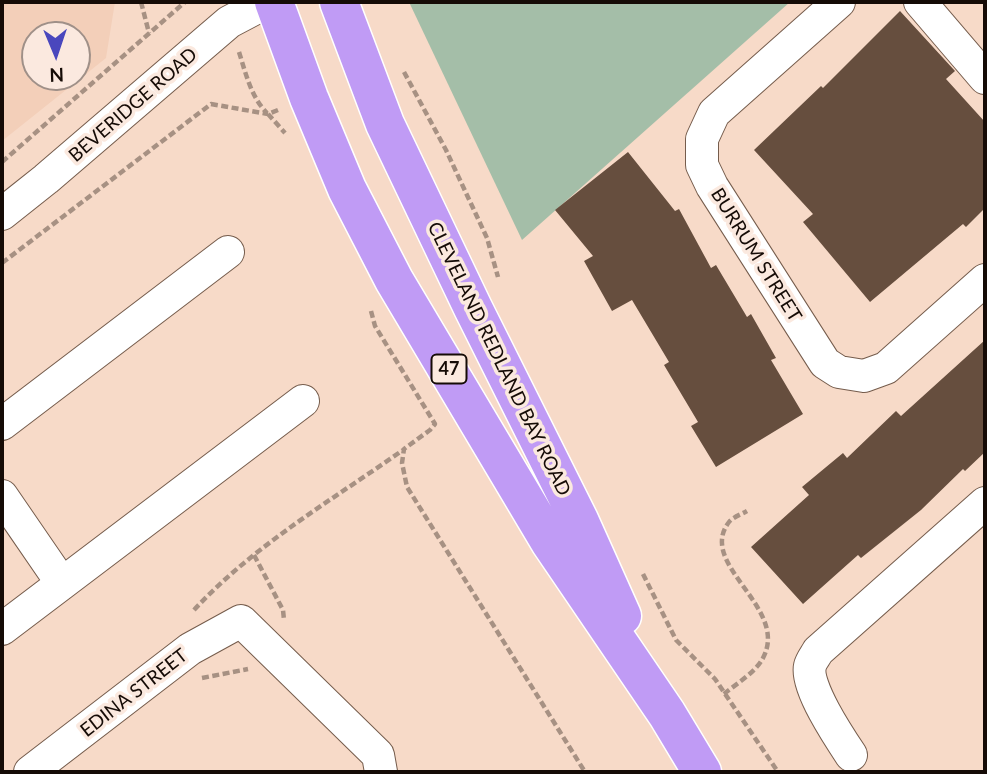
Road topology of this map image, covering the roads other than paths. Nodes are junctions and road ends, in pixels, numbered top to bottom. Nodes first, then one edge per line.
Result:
1 (267, 2) edge
2 (274, 2) edge
3 (339, 2) edge
4 (839, 2) edge
5 (920, 2) edge
6 (985, 78) edge
7 (2, 214) edge
8 (228, 252) dead end
9 (985, 280) edge
10 (303, 401) dead end
11 (2, 424) edge
12 (2, 496) edge
13 (985, 503) edge
14 (61, 582) junction
15 (2, 629) edge
16 (667, 714) junction
17 (851, 755) dead end
18 (30, 772) edge
19 (381, 772) edge
20 (702, 772) edge

1 - 7 street, BEVERIDGE ROAD
2 - 16 highway, CLEVELAND REDLAND BAY ROAD / 47
3 - 16 highway, CLEVELAND REDLAND BAY ROAD / 47
4 - 9 street, BURRUM STREET
5 - 6 street
8 - 11 street
10 - 14 street
12 - 14 street
13 - 17 street
14 - 15 street
16 - 20 highway, CLEVELAND REDLAND BAY ROAD / 47
18 - 19 street, EDINA STREET

